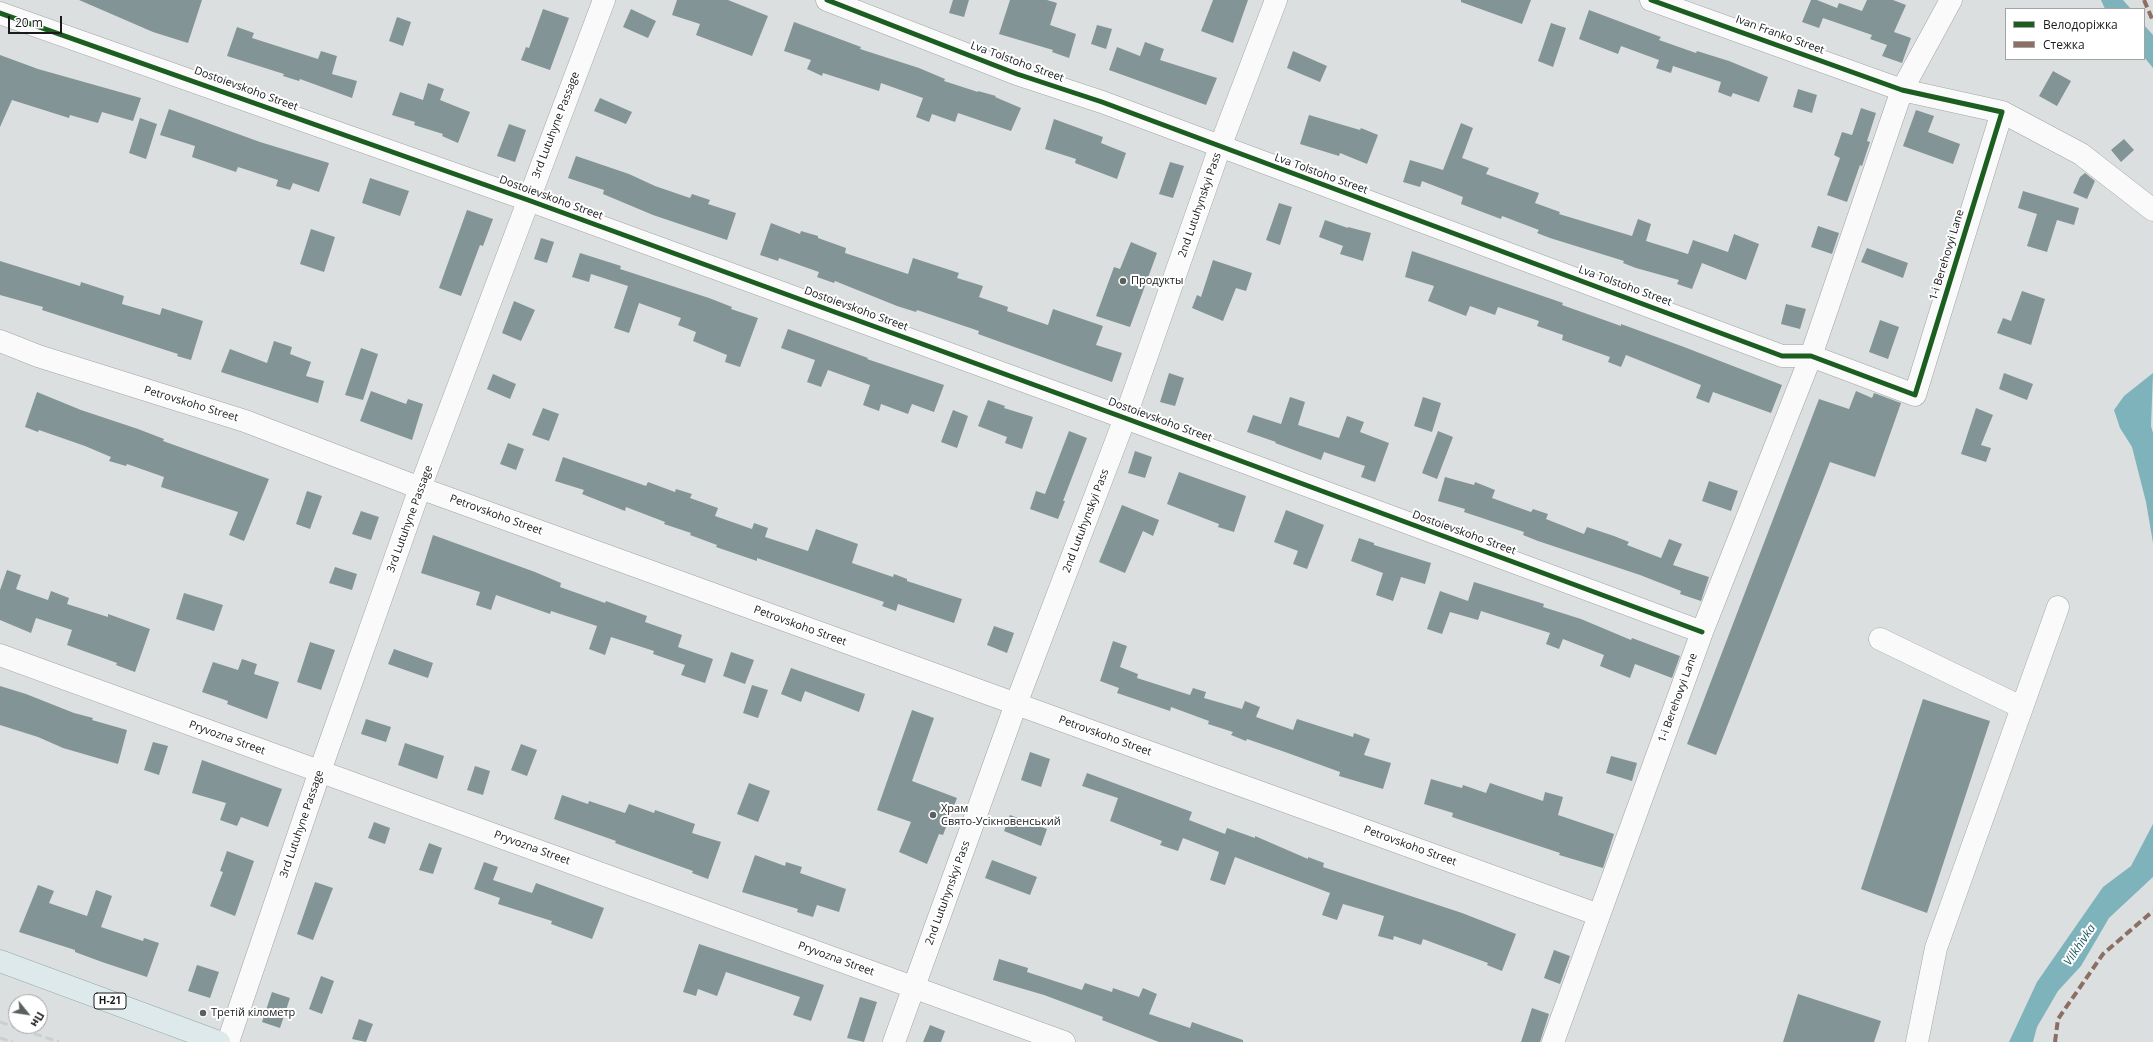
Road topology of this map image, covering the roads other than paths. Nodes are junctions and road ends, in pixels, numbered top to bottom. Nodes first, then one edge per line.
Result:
1 (604, 0) edge
2 (826, 0) edge
3 (1276, 0) edge
4 (1651, 0) edge
5 (1951, 0) edge
6 (0, 13) edge
7 (1902, 90) junction
8 (2002, 112) junction
9 (1220, 147) junction
10 (528, 200) junction
11 (2153, 210) edge
12 (0, 341) edge
13 (1810, 356) junction
14 (1125, 418) junction
15 (420, 488) junction
16 (2058, 607) dead end
17 (1702, 632) junction
18 (1880, 640) dead end
19 (0, 655) edge
20 (1016, 704) junction
21 (2021, 707) junction
22 (320, 771) junction
23 (1599, 914) junction
24 (0, 961) edge
25 (914, 987) junction
26 (219, 1042) edge
27 (228, 1042) edge
28 (894, 1042) edge
29 (1064, 1042) edge
30 (1553, 1042) edge
31 (1917, 1042) edge

1 - 10 street, 3rd Lutuhyne Passage
2 - 9 street, Lva Tolstoho Street
3 - 9 street, 2nd Lutuhynskyi Pass
4 - 7 street, Ivan Franko Street
5 - 7 street, 1-i Berehovyi Lane
6 - 10 street, Dostoievskoho Street
7 - 8 street
7 - 13 street, 1-i Berehovyi Lane
8 - 11 street
8 - 13 street, 1-i Berehovyi Lane
9 - 13 street, Lva Tolstoho Street
9 - 14 street, 2nd Lutuhynskyi Pass
10 - 14 street, Dostoievskoho Street
10 - 15 street, 3rd Lutuhyne Passage
12 - 15 street, Petrovskoho Street
13 - 17 street, 1-i Berehovyi Lane
14 - 17 street, Dostoievskoho Street
14 - 20 street, 2nd Lutuhynskyi Pass
15 - 20 street, Petrovskoho Street
15 - 22 street, 3rd Lutuhyne Passage
16 - 21 street
17 - 23 street, 1-i Berehovyi Lane
18 - 21 street
19 - 22 street, Pryvozna Street
20 - 23 street, Petrovskoho Street
20 - 25 street, 2nd Lutuhynskyi Pass
21 - 31 street
22 - 25 street, Pryvozna Street
22 - 27 street, 3rd Lutuhyne Passage
23 - 30 street, 1-i Berehovyi Lane
24 - 26 main road, Н-21
25 - 28 street, 2nd Lutuhynskyi Pass
25 - 29 street, Pryvozna Street

